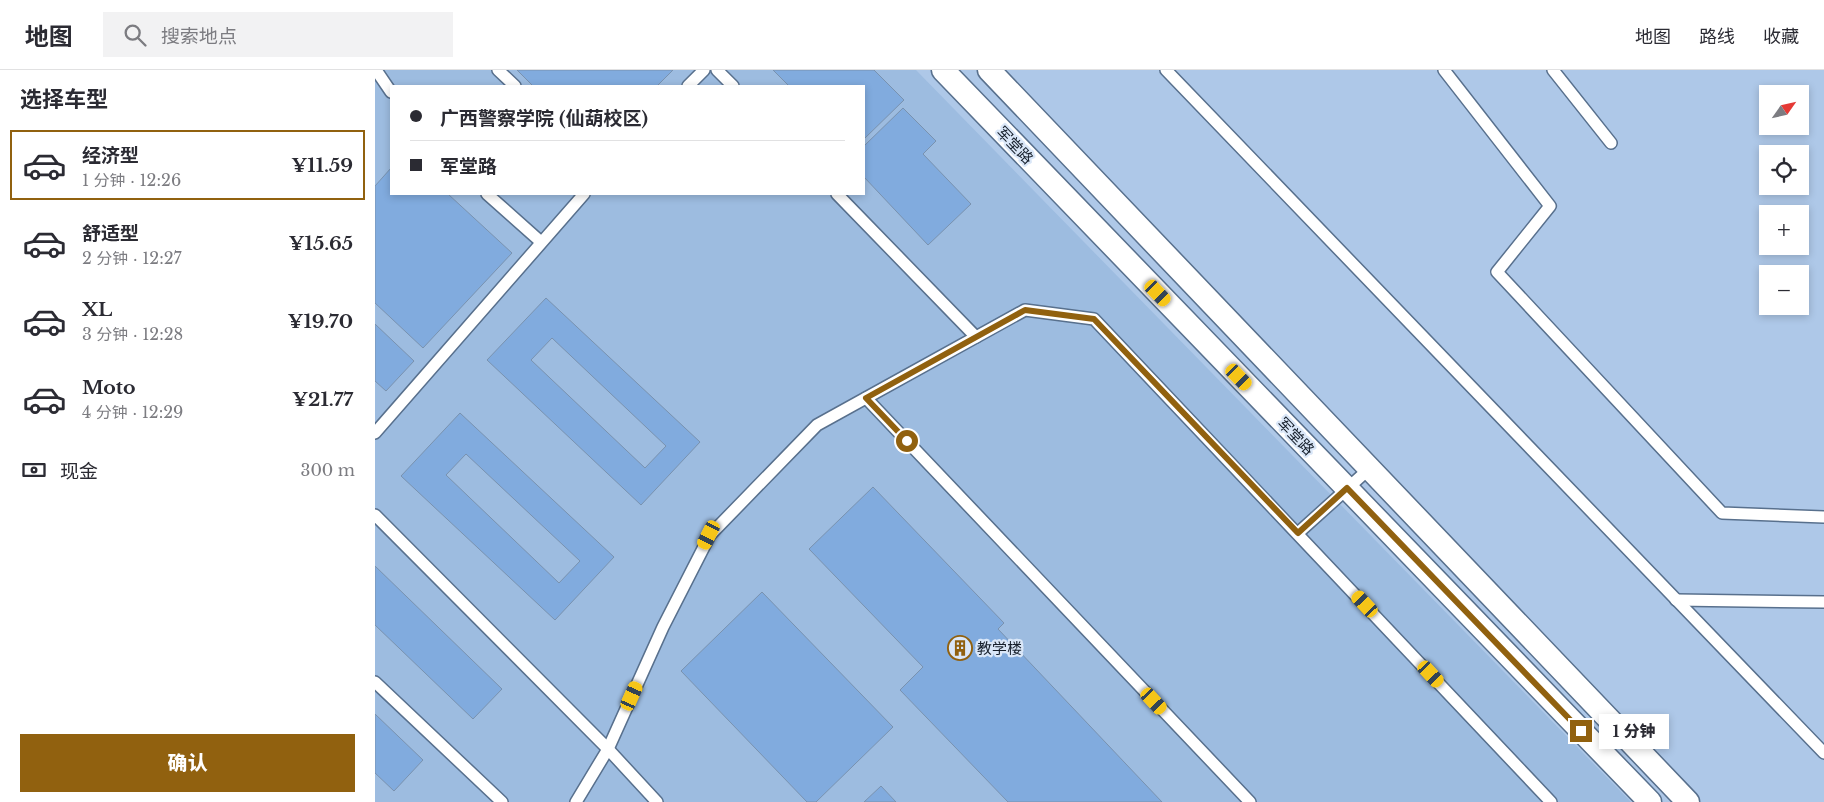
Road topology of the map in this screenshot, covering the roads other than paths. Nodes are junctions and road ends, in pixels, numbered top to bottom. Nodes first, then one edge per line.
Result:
1 (376, 70) edge
2 (498, 70) edge
3 (704, 70) edge
4 (717, 70) edge
5 (943, 70) edge
6 (989, 70) edge
7 (1166, 70) edge
8 (1444, 70) edge
9 (1553, 70) edge
10 (514, 85) edge
11 (689, 85) edge
12 (732, 85) edge
13 (390, 91) edge
14 (1611, 143) dead end
15 (488, 195) edge
16 (583, 195) edge
17 (838, 195) edge
18 (541, 242) junction
19 (976, 337) junction
20 (866, 398) junction
21 (375, 433) edge
22 (1369, 469) junction
23 (1347, 488) junction
24 (375, 515) edge
25 (1824, 517) edge
26 (1298, 533) junction
27 (1676, 600) junction
28 (1824, 602) edge
29 (375, 682) edge
30 (608, 749) junction
31 (1824, 753) edge
32 (502, 802) edge
33 (576, 802) edge
34 (657, 802) edge
35 (1250, 802) edge
36 (1551, 802) edge
37 (1650, 802) edge
38 (1687, 802) edge

1 - 13 lane
2 - 10 lane
3 - 11 lane
4 - 12 lane
5 - 23 street, 军堂路
6 - 22 street, 军堂路
7 - 27 lane
8 - 25 lane
9 - 14 lane
15 - 18 lane
16 - 18 lane
17 - 19 lane
18 - 21 lane
19 - 20 lane
19 - 26 lane
20 - 30 lane
20 - 35 lane
22 - 23 lane
22 - 38 street, 军堂路
23 - 26 lane
23 - 37 street, 军堂路
24 - 30 lane
26 - 36 lane
27 - 28 lane
27 - 31 lane
29 - 32 lane
30 - 33 lane
30 - 34 lane

